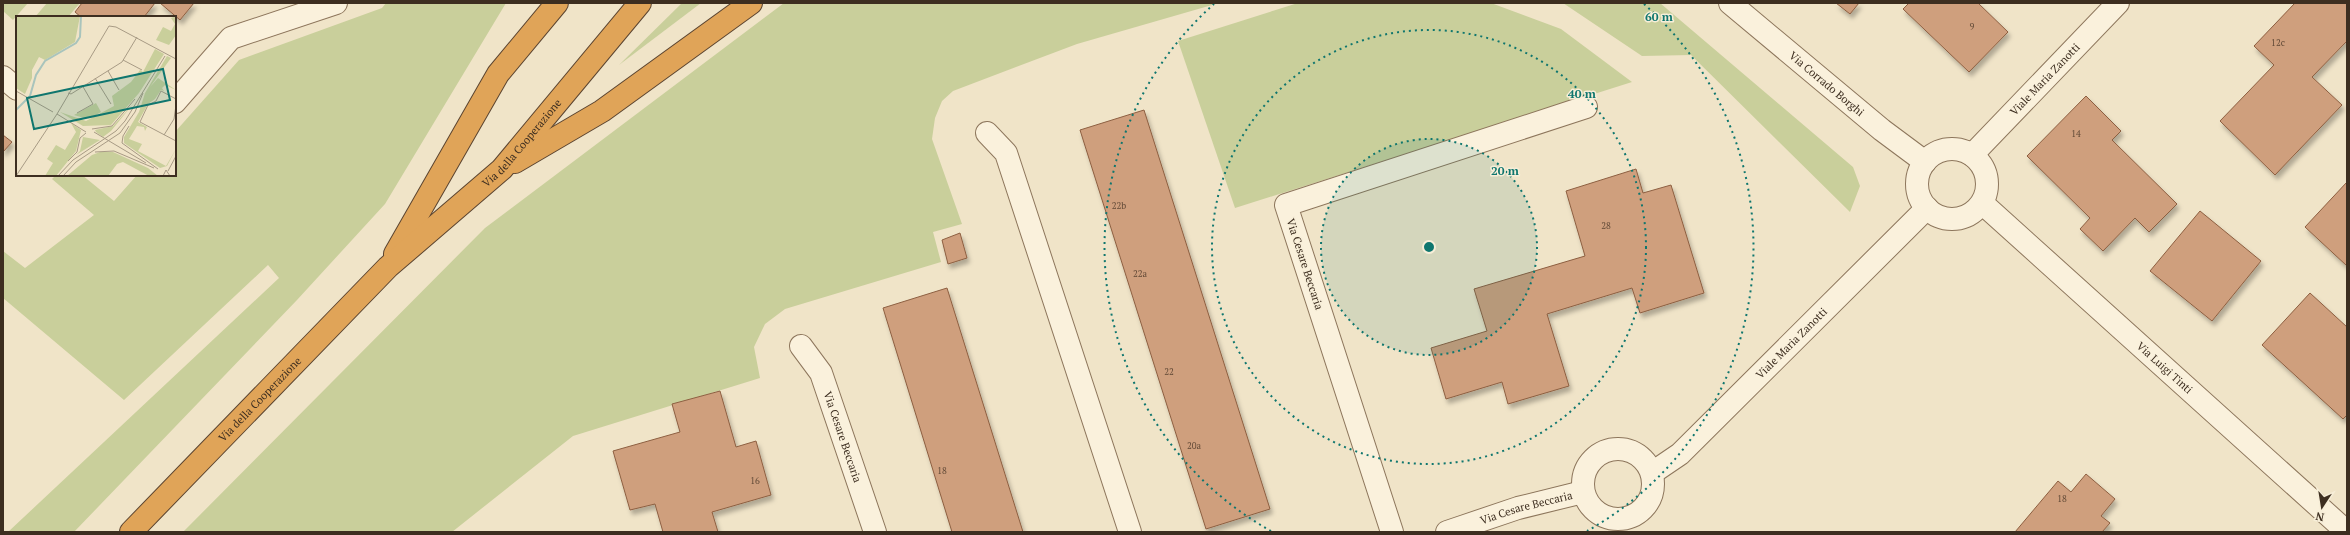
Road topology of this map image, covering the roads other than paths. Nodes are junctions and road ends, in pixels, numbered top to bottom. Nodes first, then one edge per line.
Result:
1 (336, 3) edge
2 (540, 3) edge
3 (557, 3) edge
4 (640, 3) edge
5 (751, 3) edge
6 (1730, 3) edge
7 (2118, 3) edge
8 (498, 74) junction
9 (3, 77) edge
10 (16, 88) edge
11 (176, 101) edge
12 (1586, 107) dead end
13 (987, 133) dead end
14 (1972, 155) junction
15 (1925, 162) junction
16 (502, 169) junction
17 (1982, 204) junction
18 (1927, 208) junction
19 (388, 267) junction
20 (801, 346) dead end
21 (1652, 473) junction
22 (1583, 492) junction
23 (1612, 526) edge
24 (131, 532) edge
25 (875, 532) edge
26 (1130, 532) edge
27 (1392, 532) edge
28 (1447, 532) edge
29 (2347, 532) edge

1 - 11 street
2 - 8 highway
3 - 8 highway, Via della Cooperazione
4 - 16 highway, Via della Cooperazione
5 - 16 highway
6 - 15 street, Via Corrado Borghi
7 - 14 street, Viale Maria Zanotti
8 - 19 highway, Via della Cooperazione
9 - 10 street
12 - 27 street, Via Cesare Beccaria
13 - 26 street
14 - 15 street
14 - 17 street
15 - 18 street
16 - 19 highway, Via della Cooperazione
17 - 18 street
17 - 29 street, Via Luigi Tinti
18 - 21 street, Viale Maria Zanotti
19 - 24 highway, Via della Cooperazione
20 - 25 street, Via Cesare Beccaria
21 - 22 street
21 - 23 street
22 - 23 street
22 - 28 street, Via Cesare Beccaria

